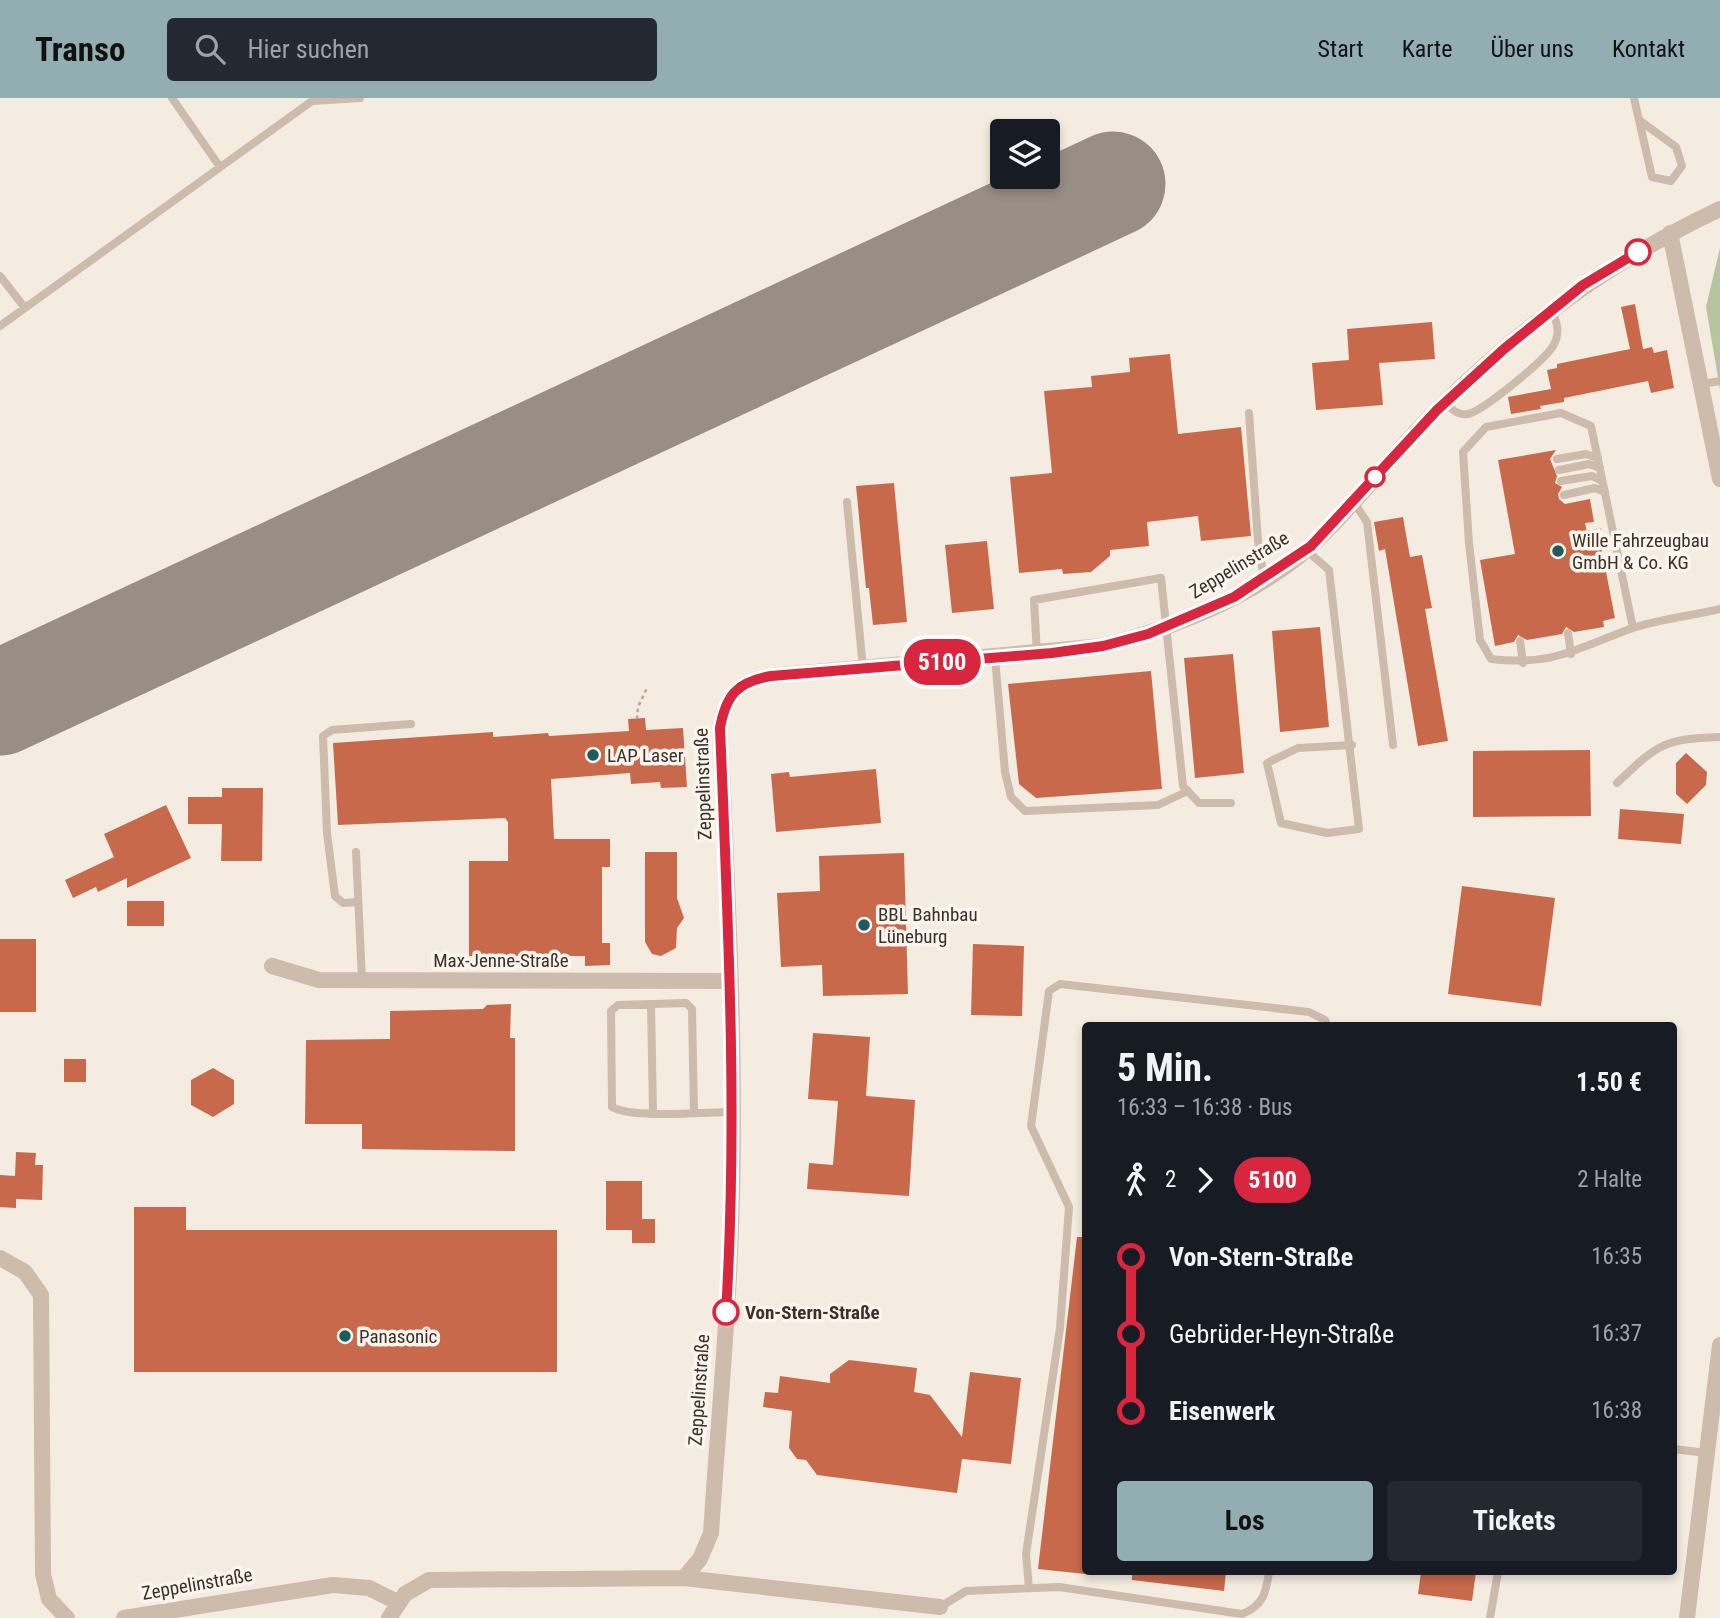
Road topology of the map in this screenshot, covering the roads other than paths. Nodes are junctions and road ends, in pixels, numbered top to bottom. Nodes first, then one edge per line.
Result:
1 (172, 98) edge
2 (360, 98) edge
3 (1634, 98) edge
4 (311, 99) edge
5 (1639, 120) junction
6 (220, 167) junction
7 (1720, 209) edge
8 (1670, 233) junction
9 (0, 276) edge
10 (25, 308) junction
11 (1552, 311) junction
12 (0, 326) edge
13 (1720, 381) edge
14 (1702, 384) junction
15 (1445, 403) junction
16 (1249, 413) dead end
17 (1598, 458) junction
18 (1558, 459) dead end
19 (1600, 468) junction
20 (1559, 470) dead end
21 (1720, 479) edge
22 (1561, 481) dead end
23 (1602, 481) junction
24 (1605, 492) junction
25 (1564, 495) dead end
26 (1353, 501) junction
27 (847, 502) dead end
28 (1306, 550) junction
29 (1264, 579) junction
30 (1720, 609) edge
31 (1166, 627) junction
32 (1633, 628) junction
33 (1567, 633) dead end
34 (1520, 641) dead end
35 (1037, 654) junction
36 (1571, 654) junction
37 (995, 658) junction
38 (1523, 663) junction
39 (863, 669) junction
40 (411, 724) dead end
41 (1720, 737) edge
42 (1352, 745) junction
43 (1393, 745) dead end
44 (1617, 783) dead end
45 (1188, 791) junction
46 (1231, 803) dead end
47 (356, 852) dead end
48 (358, 902) junction
49 (272, 966) dead end
50 (362, 980) junction
51 (731, 981) junction
52 (651, 1004) junction
53 (1326, 1022) edge
54 (653, 1112) junction
55 (694, 1112) junction
56 (732, 1112) junction
57 (0, 1258) edge
58 (1720, 1345) edge
59 (1677, 1449) edge
60 (1707, 1453) junction
61 (1269, 1575) edge
62 (1497, 1575) edge
63 (684, 1578) junction
64 (1029, 1588) junction
65 (397, 1602) junction
66 (940, 1607) joint
67 (66, 1618) edge
68 (124, 1618) edge
69 (389, 1618) edge
70 (1490, 1618) edge
71 (1687, 1618) edge

1 - 6 lane
2 - 4 lane
3 - 5 lane
4 - 6 lane
5 - 5 lane
6 - 10 lane
7 - 8 street, Zeppelinstraße
8 - 11 street, Zeppelinstraße
8 - 14 street
9 - 10 lane
10 - 12 lane
11 - 15 street, Zeppelinstraße
11 - 15 lane
13 - 14 lane
14 - 21 street
15 - 26 street, Zeppelinstraße
16 - 29 lane
17 - 18 lane
17 - 19 lane
17 - 38 lane
19 - 20 lane
19 - 23 lane
22 - 23 lane
23 - 24 lane
24 - 25 lane
24 - 32 lane
26 - 28 street, Zeppelinstraße
26 - 43 lane
27 - 39 lane
28 - 29 street, Zeppelinstraße
28 - 42 lane
29 - 31 street, Zeppelinstraße
30 - 32 lane
31 - 35 street, Zeppelinstraße
31 - 35 lane
31 - 45 lane
32 - 36 lane
33 - 36 lane
34 - 38 lane
35 - 37 street, Zeppelinstraße
36 - 38 lane
37 - 39 street, Zeppelinstraße
37 - 45 lane
39 - 51 street, Zeppelinstraße
40 - 48 lane
41 - 44 lane
42 - 42 lane
45 - 46 lane
47 - 48 lane
48 - 50 lane
49 - 50 street, Max-Jenne-Straße
50 - 51 street, Max-Jenne-Straße
51 - 56 street, Zeppelinstraße
52 - 54 lane
52 - 54 lane
52 - 55 lane
53 - 64 lane
54 - 55 lane
55 - 56 lane
56 - 63 street, Zeppelinstraße
57 - 67 street
58 - 60 street
59 - 60 lane
60 - 71 street
61 - 64 lane
62 - 70 lane
63 - 65 street
63 - 66 street
64 - 66 lane
65 - 68 street, Zeppelinstraße
65 - 69 street

